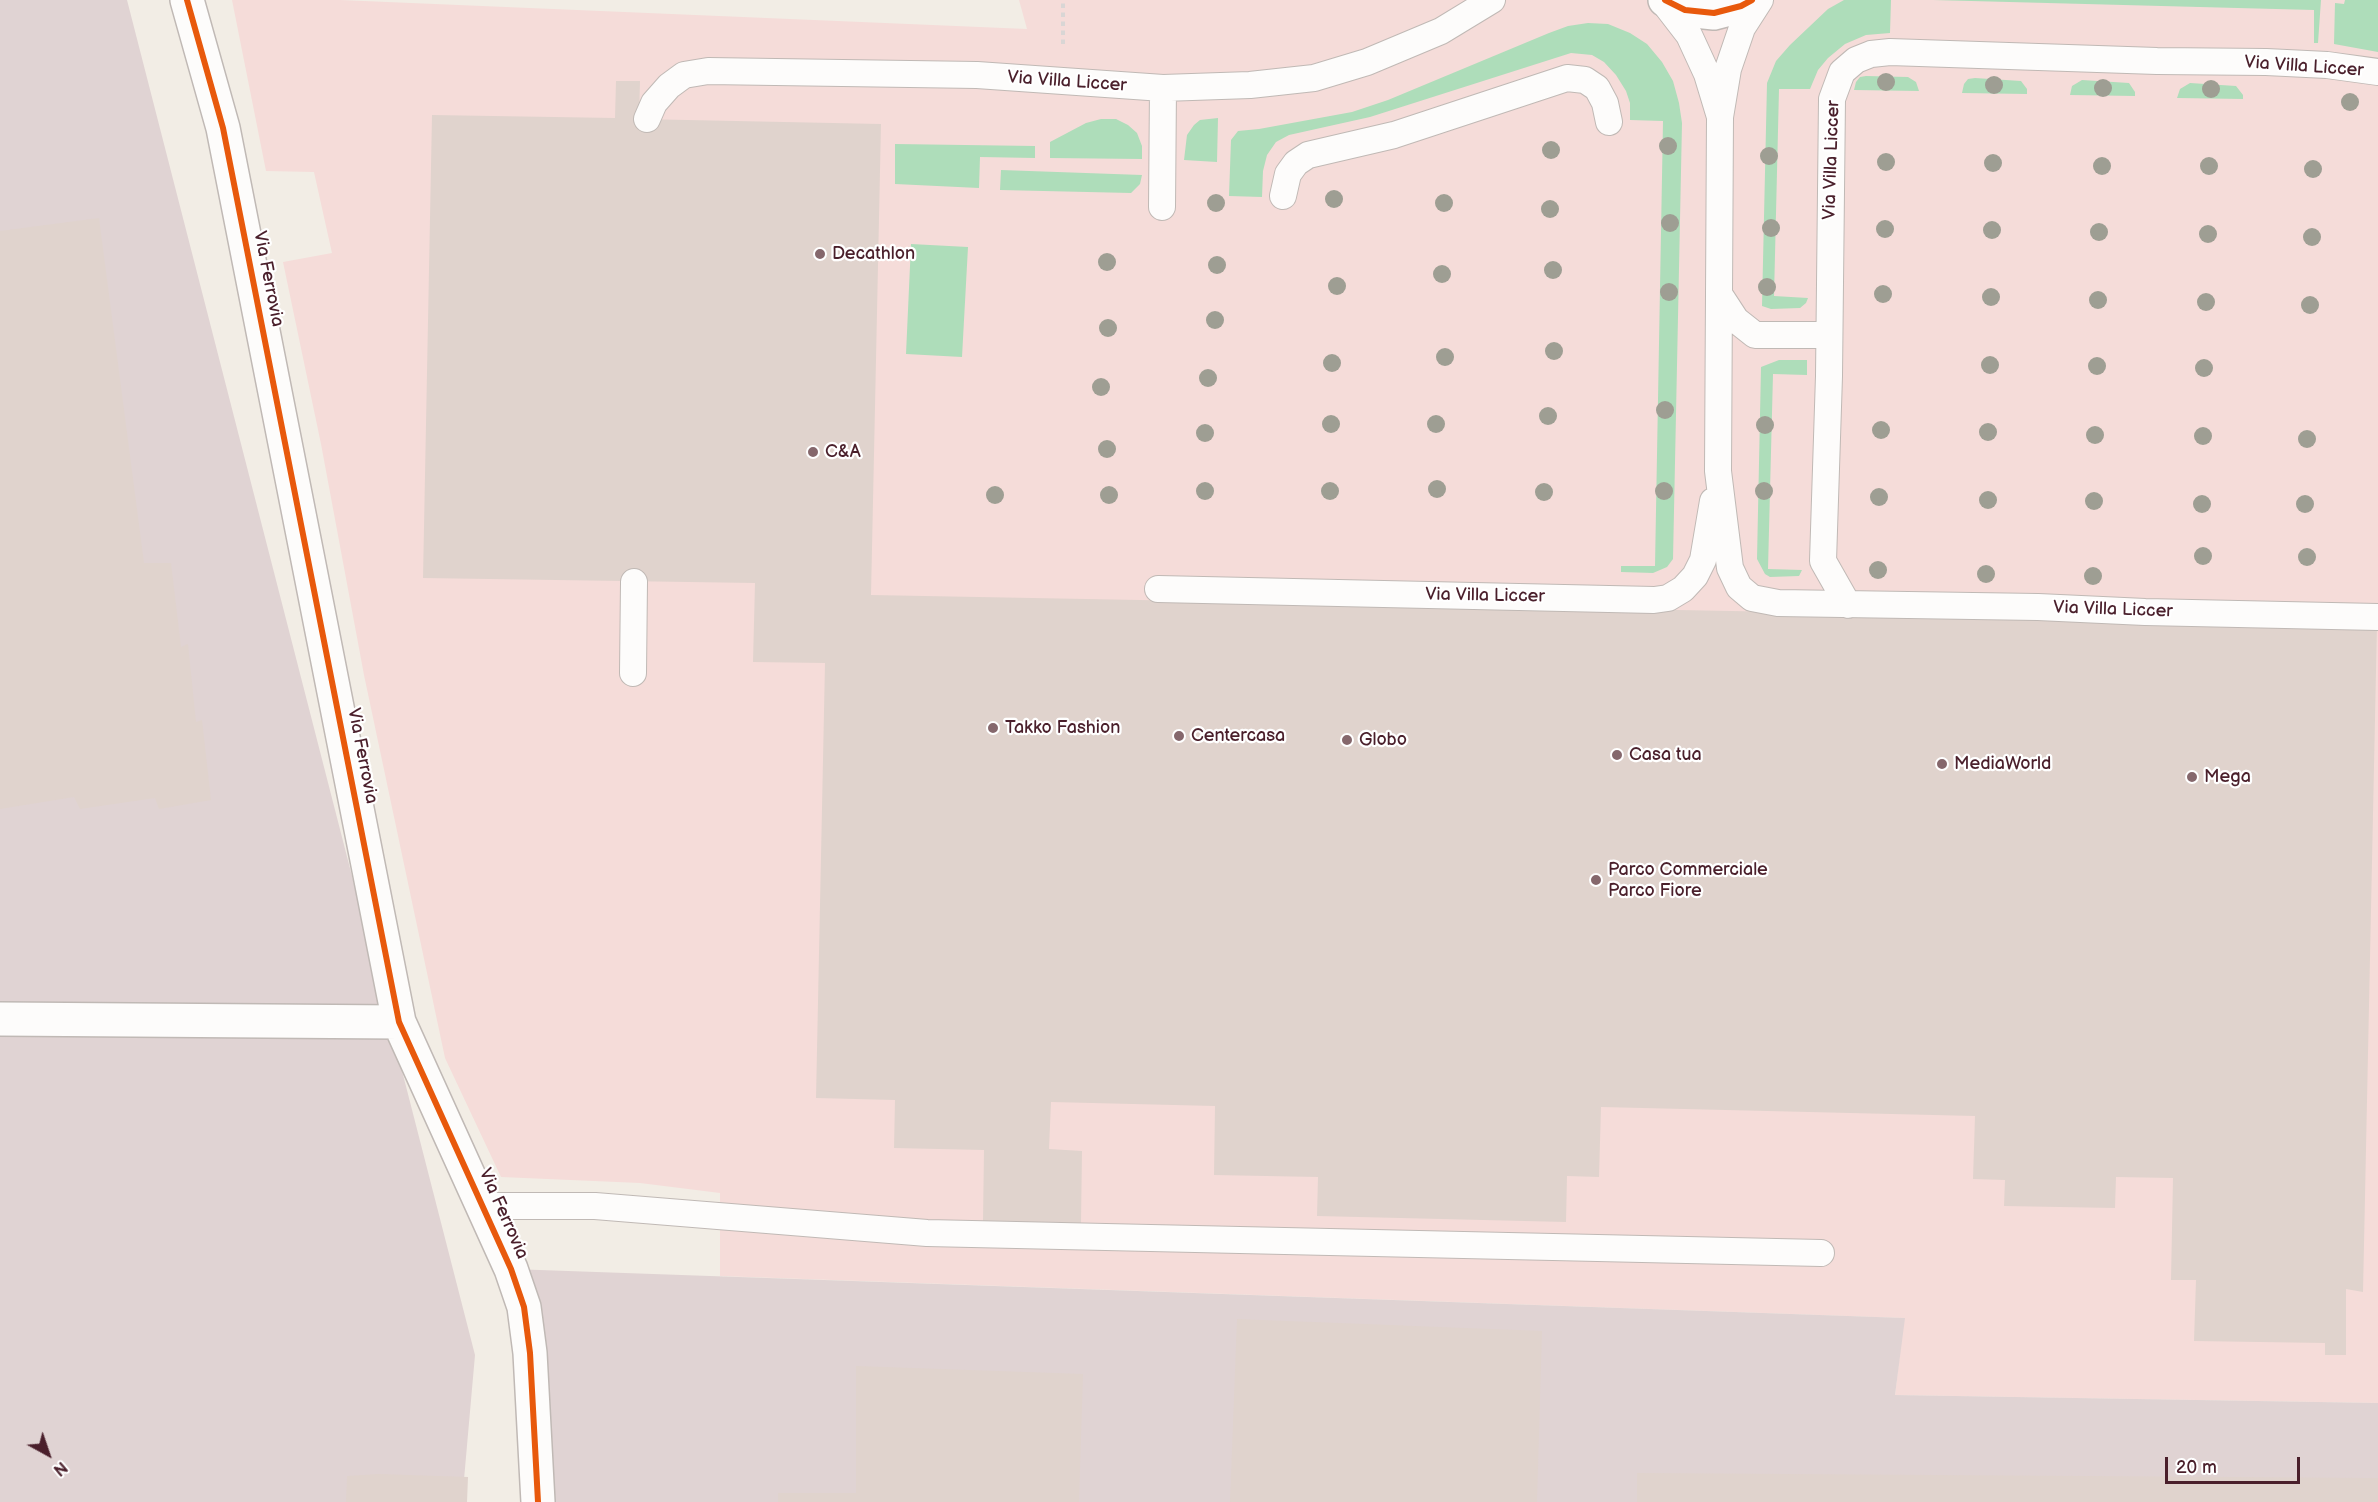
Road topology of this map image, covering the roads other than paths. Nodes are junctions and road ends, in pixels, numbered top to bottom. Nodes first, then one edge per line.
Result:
1 (188, 0) edge
2 (1492, 0) edge
3 (1664, 0) edge
4 (1752, 0) edge
5 (1760, 0) edge
6 (2378, 72) edge
7 (1163, 88) junction
8 (1720, 117) junction
9 (647, 120) dead end
10 (1609, 122) dead end
11 (1283, 196) dead end
12 (1162, 207) dead end
13 (1719, 294) junction
14 (1755, 334) junction
15 (1829, 335) junction
16 (1719, 367) junction
17 (1718, 471) junction
18 (634, 582) dead end
19 (1158, 589) dead end
20 (1848, 605) junction
21 (2378, 617) edge
22 (633, 673) dead end
23 (0, 1019) edge
24 (399, 1022) junction
25 (483, 1206) junction
26 (1821, 1253) dead end
27 (538, 1502) edge

1 - 24 street, Via Ferrovia
2 - 7 lane, Via Villa Liccer
3 - 4 street
3 - 8 lane
5 - 8 lane
6 - 15 lane, Via Villa Liccer
7 - 9 lane, Via Villa Liccer
7 - 12 lane
8 - 13 lane, Via Villa Liccer
10 - 11 lane
13 - 14 lane
13 - 16 lane, Via Villa Liccer
14 - 15 lane
14 - 16 lane
15 - 20 lane, Via Villa Liccer
16 - 17 lane, Via Villa Liccer
17 - 19 lane, Via Villa Liccer
17 - 20 lane, Via Villa Liccer
18 - 22 lane
20 - 21 lane, Via Villa Liccer
23 - 24 street
24 - 25 street, Via Ferrovia
25 - 26 lane
25 - 27 street, Via Ferrovia

